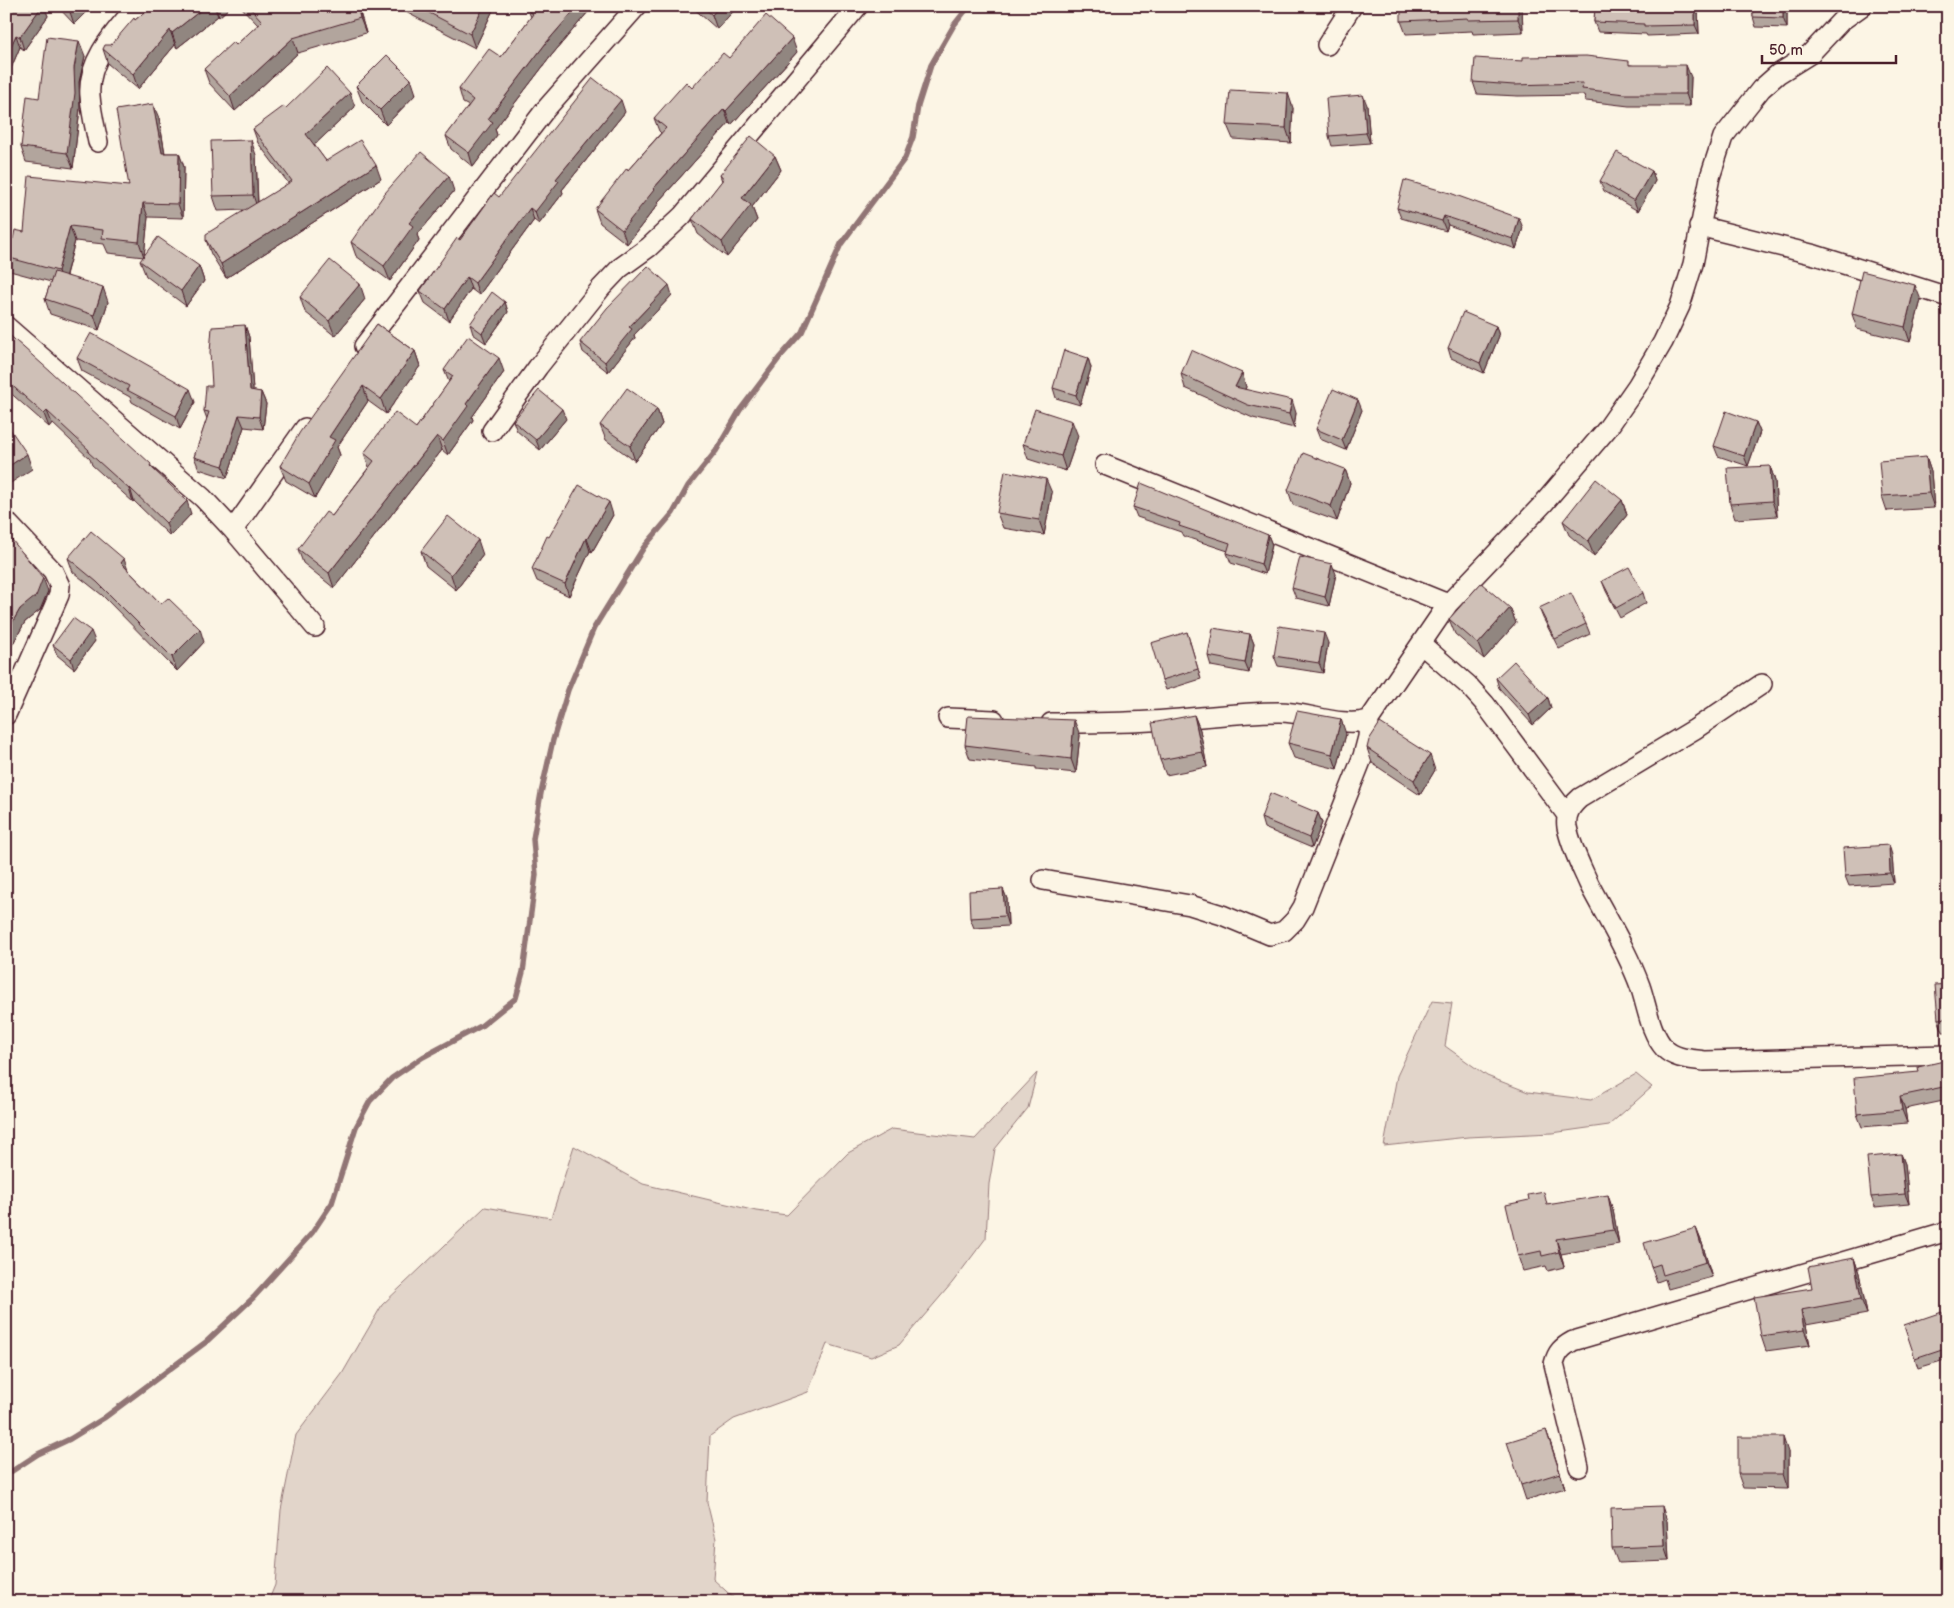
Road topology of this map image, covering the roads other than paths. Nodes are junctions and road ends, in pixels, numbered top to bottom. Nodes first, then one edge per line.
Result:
1 (137, 6) edge
2 (637, 6) edge
3 (858, 6) edge
4 (1352, 6) edge
5 (1862, 6) edge
6 (1328, 46) dead end
7 (98, 142) dead end
8 (1699, 226) junction
9 (1948, 297) edge
10 (6, 326) edge
11 (353, 361) edge
12 (313, 417) edge
13 (492, 431) dead end
14 (1105, 466) dead end
15 (6, 521) edge
16 (233, 530) junction
17 (1448, 604) junction
18 (315, 627) dead end
19 (1421, 644) junction
20 (1762, 684) dead end
21 (6, 715) edge
22 (948, 718) dead end
23 (1369, 720) junction
24 (1014, 721) edge
25 (1033, 722) edge
26 (1567, 815) junction
27 (1043, 880) dead end
28 (1948, 1056) edge
29 (1948, 1230) edge
30 (1579, 1467) dead end

1 - 7 street
2 - 11 street
3 - 13 street
4 - 6 street
5 - 8 street
8 - 9 street
8 - 17 street
10 - 16 street
12 - 16 street
14 - 17 street
15 - 21 street
16 - 18 street
17 - 19 street
19 - 23 street
19 - 26 street
20 - 26 street
22 - 24 street
23 - 25 street
23 - 27 street
26 - 28 street
29 - 30 street

